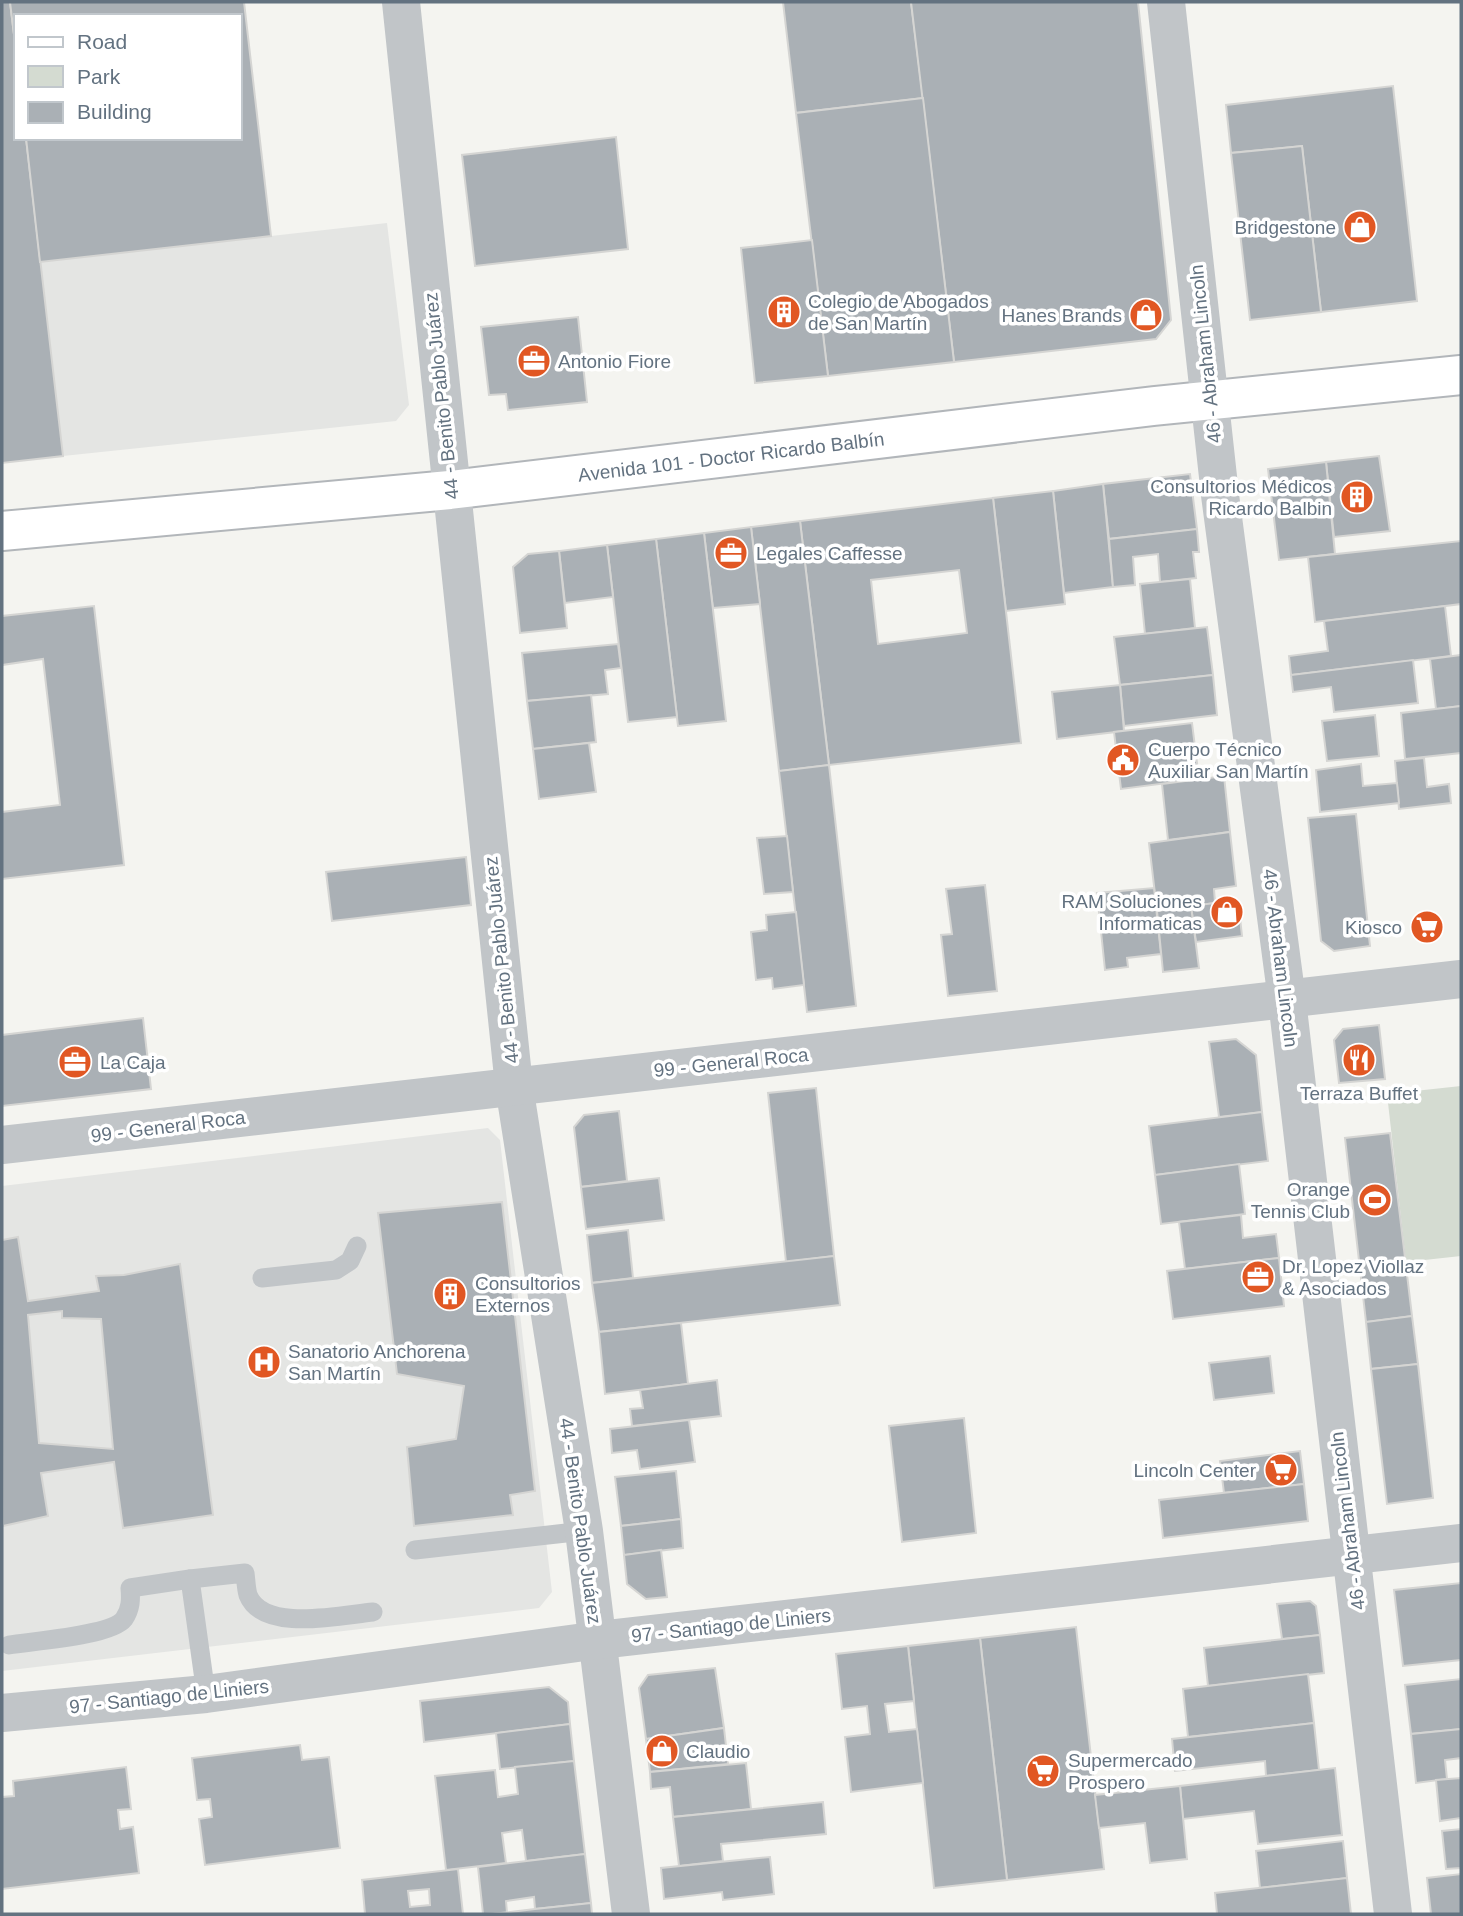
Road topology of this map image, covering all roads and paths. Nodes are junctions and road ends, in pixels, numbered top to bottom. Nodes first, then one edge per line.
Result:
1 (401, 2) edge
2 (1166, 2) edge
3 (1461, 375) edge
4 (1210, 401) junction
5 (450, 491) junction
6 (2, 531) edge
7 (1461, 979) edge
8 (1287, 1000) junction
9 (514, 1086) junction
10 (2, 1145) edge
11 (357, 1246) dead end
12 (262, 1278) dead end
13 (584, 1531) junction
14 (1461, 1543) edge
15 (415, 1550) dead end
16 (1352, 1555) junction
17 (190, 1579) junction
18 (373, 1612) dead end
19 (599, 1640) junction
20 (9, 1645) dead end
21 (206, 1694) junction
22 (2, 1713) edge
23 (631, 1914) edge
24 (1393, 1914) edge

1 - 5 street, 44 - Benito Pablo Juárez
2 - 4 street, 46 - Abraham Lincoln
3 - 4 main road, Avenida 101 - Doctor Ricardo Balbín
4 - 5 main road, Avenida 101 - Doctor Ricardo Balbín
4 - 8 street, 46 - Abraham Lincoln
5 - 6 main road, Avenida 101 - Doctor Ricardo Balbín
5 - 9 street, 44 - Benito Pablo Juárez
7 - 8 street, 99 - General Roca
8 - 9 street, 99 - General Roca
8 - 16 street, 46 - Abraham Lincoln
9 - 10 street, 99 - General Roca
9 - 13 street, 44 - Benito Pablo Juárez
11 - 12 lane
13 - 15 lane
13 - 19 street, 44 - Benito Pablo Juárez
14 - 16 street, 97 - Santiago de Liniers
16 - 19 street, 97 - Santiago de Liniers
16 - 24 street, 46 - Abraham Lincoln
17 - 18 lane
17 - 20 lane
17 - 21 lane
19 - 21 street, 97 - Santiago de Liniers
19 - 23 street, 44 - Benito Pablo Juárez
21 - 22 street, 97 - Santiago de Liniers

